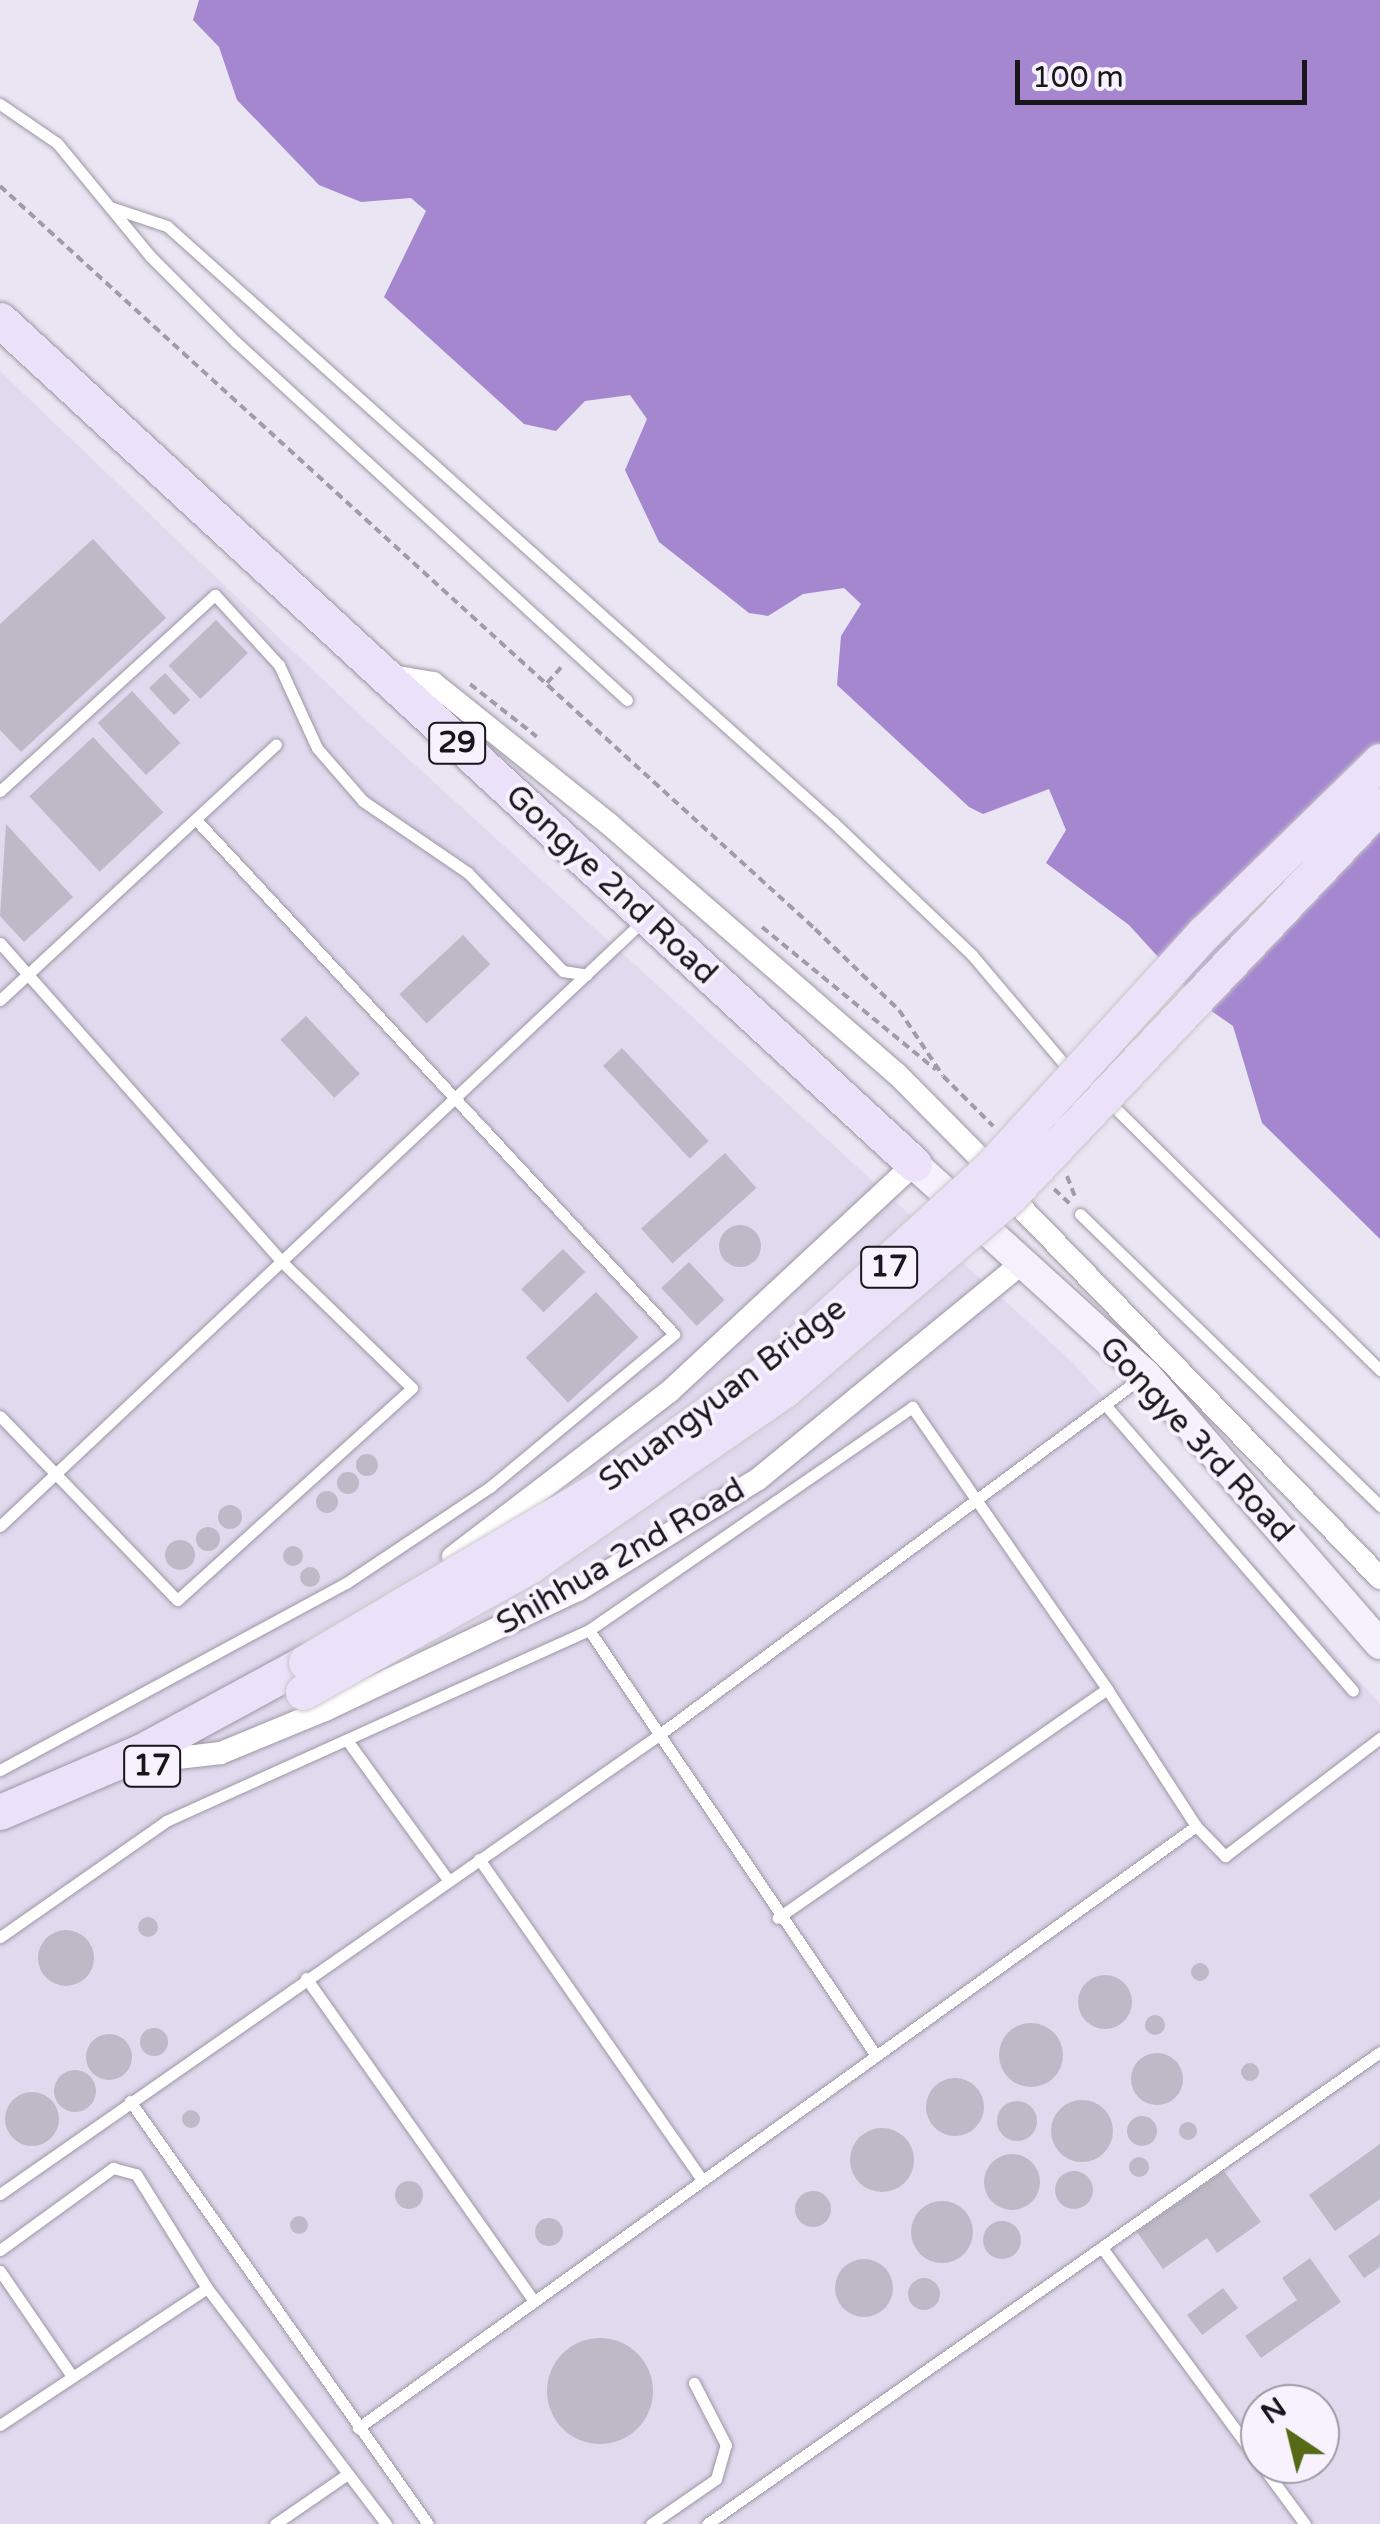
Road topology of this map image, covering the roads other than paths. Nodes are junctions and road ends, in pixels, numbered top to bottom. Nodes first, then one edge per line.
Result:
1 (0, 104) edge
2 (110, 207) junction
3 (0, 320) edge
4 (382, 674) junction
5 (627, 700) dead end
6 (276, 744) dead end
7 (1380, 761) edge
8 (0, 791) edge
9 (1380, 805) edge
10 (199, 822) junction
11 (647, 918) junction
12 (0, 943) edge
13 (28, 974) junction
14 (587, 974) junction
15 (0, 1000) edge
16 (453, 1099) junction
17 (914, 1164) junction
18 (1000, 1182) junction
19 (1080, 1214) road end
20 (281, 1261) junction
21 (1021, 1264) junction
22 (1380, 1370) edge
23 (1144, 1374) junction
24 (1108, 1408) junction
25 (0, 1416) edge
26 (55, 1475) junction
27 (981, 1502) junction
28 (1380, 1506) edge
29 (0, 1526) edge
30 (1380, 1578) edge
31 (589, 1630) junction
32 (1380, 1644) edge
33 (304, 1677) joint
34 (1106, 1689) junction
35 (1353, 1691) dead end
36 (656, 1737) junction
37 (1380, 1738) edge
38 (349, 1743) junction
39 (155, 1754) junction
40 (0, 1770) edge
41 (0, 1812) edge
42 (1196, 1826) junction
43 (0, 1838) edge
44 (478, 1860) junction
45 (448, 1880) junction
46 (778, 1918) junction
47 (0, 1938) edge
48 (306, 1978) junction
49 (1380, 2052) edge
50 (875, 2054) junction
51 (130, 2101) junction
52 (702, 2180) junction
53 (0, 2194) edge
54 (0, 2250) edge
55 (1105, 2252) junction
56 (0, 2271) edge
57 (207, 2288) junction
58 (530, 2296) junction
59 (72, 2376) junction
60 (694, 2383) dead end
61 (0, 2426) edge
62 (358, 2428) junction
63 (346, 2475) junction
64 (275, 2524) edge
65 (386, 2524) edge
66 (428, 2524) edge
67 (651, 2524) edge
68 (708, 2524) edge
69 (1305, 2524) edge

1 - 2 lane
2 - 5 lane
2 - 22 lane
3 - 4 main road, Gongye 2nd Road / 29
4 - 11 main road, Gongye 2nd Road / 29
4 - 18 street
6 - 10 lane
7 - 18 main road, Shuangyuan Bridge / 17, bridge
8 - 14 lane
9 - 18 main road, Shuangyuan Bridge / 17, bridge
10 - 13 lane
10 - 16 lane
11 - 14 lane
11 - 17 main road, Gongye 2nd Road / 29
12 - 13 lane
13 - 15 lane
13 - 20 lane
14 - 16 lane
16 - 20 lane
16 - 40 lane
17 - 21 street, Gongye 3rd Road
17 - 39 street, Shihhua 2nd Road
18 - 30 street
18 - 33 main road, Shuangyuan Bridge / 17, bridge
19 - 28 lane
20 - 26 lane
20 - 26 lane
21 - 23 street, Gongye 3rd Road
21 - 39 street, Shihhua 2nd Road
23 - 24 lane
23 - 32 street, Gongye 3rd Road
24 - 27 lane
24 - 35 lane
25 - 26 lane
26 - 29 lane
27 - 31 lane
27 - 34 lane
27 - 36 lane
31 - 36 lane
31 - 38 lane
33 - 39 main road, Shihhua 2nd Road / 17
34 - 42 lane
34 - 46 lane
36 - 44 lane
36 - 46 lane
37 - 42 lane
38 - 45 lane
38 - 47 lane
39 - 41 main road, Shihhua 2nd Road / 17
39 - 43 main road, Shihhua 2nd Road / 17
42 - 50 lane
44 - 45 lane
44 - 52 lane
45 - 48 lane
46 - 50 lane
48 - 51 lane
48 - 58 lane
49 - 55 lane
50 - 52 lane
51 - 53 lane
51 - 62 lane
52 - 58 lane
54 - 57 lane
55 - 68 lane
55 - 69 lane
56 - 59 lane
57 - 59 lane
57 - 63 lane
58 - 62 lane
59 - 61 lane
60 - 67 lane
62 - 66 lane
63 - 64 lane
63 - 65 lane

